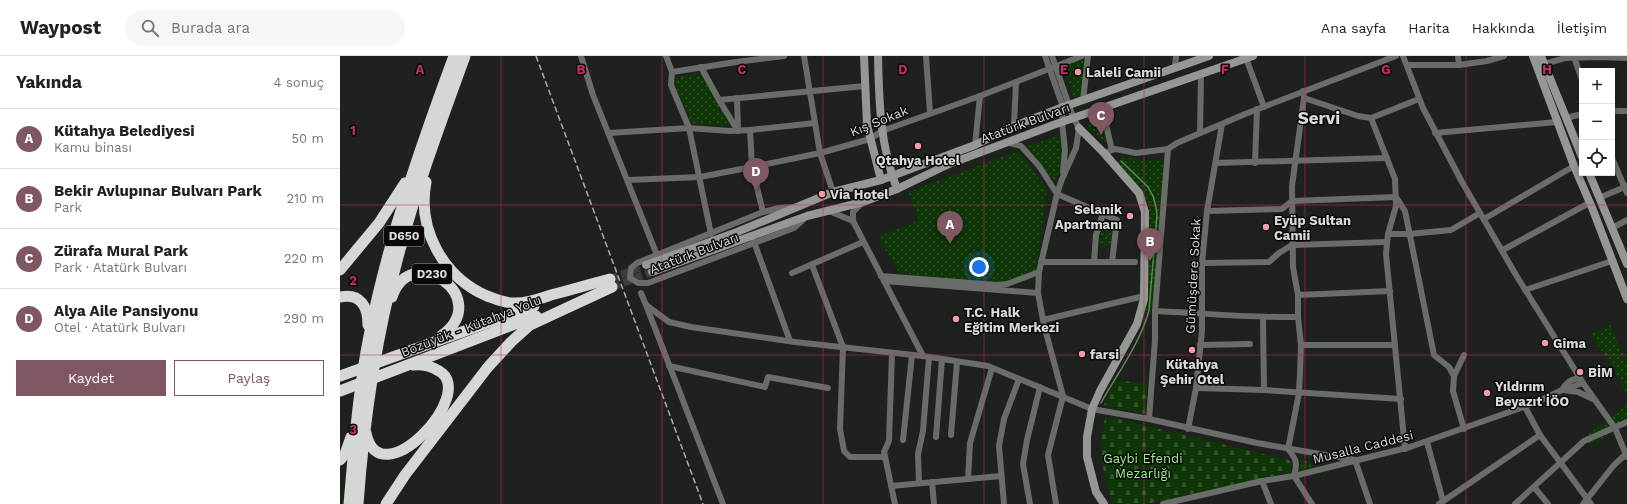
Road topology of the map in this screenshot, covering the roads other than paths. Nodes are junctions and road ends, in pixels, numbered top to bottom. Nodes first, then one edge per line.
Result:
1 (454, 56) edge
2 (465, 56) edge
3 (581, 56) edge
4 (666, 56) edge
5 (784, 56) edge
6 (804, 56) edge
7 (864, 56) edge
8 (878, 56) edge
9 (926, 56) edge
10 (1045, 56) edge
11 (1052, 56) edge
12 (1082, 56) edge
13 (1088, 56) edge
14 (1176, 56) edge
15 (1209, 56) edge
16 (1396, 56) edge
17 (1403, 56) edge
18 (1458, 56) edge
19 (1501, 56) edge
20 (1249, 57) edge
21 (1574, 57) junction
22 (1538, 58) edge
23 (1627, 58) edge
24 (735, 59) edge
25 (1407, 65) junction
26 (1459, 65) junction
27 (701, 67) junction
28 (1056, 67) junction
29 (1175, 67) junction
30 (1049, 69) junction
31 (1579, 71) edge
32 (672, 72) junction
33 (1200, 74) junction
34 (1016, 82) junction
35 (865, 86) junction
36 (810, 90) junction
37 (1303, 94) junction
38 (980, 96) junction
39 (737, 98) junction
40 (1419, 98) junction
41 (719, 100) junction
42 (1083, 100) junction
43 (1066, 106) junction
44 (1264, 106) junction
45 (1102, 108) junction
46 (1257, 109) junction
47 (1615, 111) edge
48 (1627, 111) edge
49 (930, 113) junction
50 (1579, 115) edge
51 (1073, 118) junction
52 (1371, 118) junction
53 (1566, 118) junction
54 (1062, 122) junction
55 (1557, 122) junction
56 (815, 123) junction
57 (1222, 124) junction
58 (1014, 126) junction
59 (689, 128) junction
60 (1079, 128) junction
61 (750, 130) junction
62 (738, 131) junction
63 (882, 131) junction
64 (609, 133) junction
65 (1200, 133) junction
66 (1435, 133) junction
67 (870, 139) junction
68 (434, 142) junction
69 (1006, 142) junction
70 (975, 145) junction
71 (1112, 150) junction
72 (1168, 150) junction
73 (1579, 150) edge
74 (1104, 152) junction
75 (418, 153) junction
76 (820, 153) junction
77 (1387, 158) junction
78 (1295, 162) junction
79 (1216, 163) junction
80 (1255, 163) junction
81 (1615, 165) edge
82 (1574, 166) junction
83 (752, 167) junction
84 (892, 176) junction
85 (1590, 176) edge
86 (700, 177) junction
87 (1062, 179) junction
88 (628, 180) junction
89 (881, 180) junction
90 (897, 189) junction
91 (1626, 189) edge
92 (833, 192) junction
93 (1057, 194) junction
94 (1396, 197) junction
95 (1599, 198) junction
96 (1292, 201) junction
97 (863, 202) junction
98 (1589, 203) junction
99 (801, 207) junction
100 (829, 211) junction
101 (1207, 211) junction
102 (763, 212) junction
103 (1480, 213) junction
104 (1103, 214) junction
105 (807, 216) junction
106 (1484, 219) junction
107 (1627, 220) edge
108 (852, 221) junction
109 (1612, 228) junction
110 (711, 234) junction
111 (1388, 234) junction
112 (1409, 234) junction
113 (754, 242) junction
114 (863, 242) junction
115 (1387, 242) junction
116 (1292, 245) junction
117 (1503, 250) junction
118 (657, 255) junction
119 (1626, 259) edge
120 (1612, 261) junction
121 (1041, 262) junction
122 (1094, 262) junction
123 (1112, 262) junction
124 (1135, 262) dead end
125 (1202, 263) junction
126 (646, 265) tunnel mouth
127 (812, 265) junction
128 (340, 270) edge
129 (652, 272) tunnel mouth
130 (1039, 272) junction
131 (792, 273) dead end
132 (883, 279) junction
133 (611, 283) junction
134 (1525, 290) junction
135 (1390, 291) junction
136 (641, 293) dead end
137 (1038, 293) junction
138 (1298, 295) junction
139 (1144, 296) junction
140 (340, 297) edge
141 (1627, 298) edge
142 (646, 305) junction
143 (1154, 311) junction
144 (1203, 313) junction
145 (1298, 317) junction
146 (1263, 318) junction
147 (1043, 320) junction
148 (380, 332) junction
149 (368, 338) junction
150 (435, 340) junction
151 (790, 342) junction
152 (1250, 344) dead end
153 (1395, 344) junction
154 (1200, 345) junction
155 (1301, 345) junction
156 (843, 347) junction
157 (892, 353) junction
158 (912, 355) junction
159 (1464, 355) dead end
160 (926, 357) junction
161 (942, 359) junction
162 (958, 362) junction
163 (406, 366) junction
164 (669, 366) junction
165 (992, 368) junction
166 (340, 376) edge
167 (1454, 376) junction
168 (1019, 379) junction
169 (1582, 381) junction
170 (1040, 387) junction
171 (828, 388) dead end
172 (1196, 388) junction
173 (1264, 390) junction
174 (1562, 390) junction
175 (340, 391) edge
176 (1299, 393) junction
177 (1062, 396) junction
178 (1401, 399) junction
179 (1594, 399) junction
180 (1525, 407) junction
181 (358, 409) junction
182 (1092, 409) junction
183 (1150, 420) junction
184 (1627, 422) edge
185 (1615, 428) junction
186 (1188, 429) junction
187 (1464, 429) junction
188 (366, 430) junction
189 (1540, 435) junction
190 (936, 436) dead end
191 (951, 436) dead end
192 (903, 440) dead end
193 (1427, 442) junction
194 (1288, 448) junction
195 (1405, 448) junction
196 (1626, 456) edge
197 (885, 457) junction
198 (340, 460) edge
199 (1355, 460) junction
200 (1560, 464) junction
201 (1001, 476) junction
202 (1294, 476) junction
203 (968, 479) junction
204 (1262, 481) junction
205 (932, 482) junction
206 (919, 483) junction
207 (891, 486) junction
208 (1534, 487) junction
209 (1178, 502) edge
210 (1441, 502) edge
211 (1587, 502) edge
212 (349, 504) edge
213 (358, 504) edge
214 (386, 504) edge
215 (723, 504) edge
216 (895, 504) edge
217 (934, 504) edge
218 (1000, 504) edge
219 (1004, 504) edge
220 (1030, 504) edge
221 (1056, 504) edge
222 (1104, 504) edge
223 (1163, 504) edge
224 (1271, 504) edge
225 (1312, 504) edge
226 (1370, 504) edge
227 (1515, 504) edge
228 (1548, 504) edge

1 - 75 highway, D650
2 - 68 highway, D650
3 - 64 street
4 - 32 street
5 - 24 street
6 - 36 street
7 - 35 main road
8 - 63 main road
9 - 49 street
10 - 30 street
11 - 28 street
12 - 28 street, Kış Sokak
13 - 42 street
14 - 29 street
15 - 29 main road, Atatürk Bulvarı
16 - 37 street
17 - 25 street
18 - 26 street
19 - 26 street
20 - 33 main road, Atatürk Bulvarı
20 - 44 street
21 - 22 street
21 - 23 street
21 - 31 street
22 - 53 main road
22 - 55 main road
24 - 27 street
25 - 26 street
25 - 40 street
27 - 32 street
27 - 41 street
28 - 30 street, Kış Sokak
28 - 43 street
29 - 42 main road, Atatürk Bulvarı
30 - 34 street, Kış Sokak
30 - 43 street
32 - 59 street
33 - 45 main road, Atatürk Bulvarı
33 - 65 street
34 - 38 street, Kış Sokak
34 - 58 street
35 - 36 street
35 - 67 main road
36 - 39 street
36 - 56 street
37 - 44 street
37 - 52 street
37 - 78 street
38 - 49 street, Kış Sokak
38 - 70 street
39 - 41 street
39 - 62 street
40 - 52 street
40 - 66 street
41 - 62 street
42 - 43 main road, Atatürk Bulvarı
43 - 51 street
43 - 54 street
43 - 58 main road, Atatürk Bulvarı
44 - 46 street
45 - 51 main road, Atatürk Bulvarı
45 - 71 street
46 - 57 street
46 - 80 street
47 - 48 street
49 - 63 street, Kış Sokak
50 - 53 street
51 - 54 main road, Atatürk Bulvarı
51 - 60 street
52 - 77 street
53 - 73 main road
54 - 69 main road, Atatürk Bulvarı
54 - 87 street
55 - 66 street
55 - 82 main road
56 - 61 street
56 - 76 street
57 - 65 street
57 - 79 street, Gümüşdere Sokak
58 - 70 main road, Atatürk Bulvarı
59 - 62 street
59 - 64 street
59 - 86 street
60 - 74 main road
60 - 87 street
61 - 62 street
61 - 83 street
63 - 67 street, Kış Sokak
63 - 84 main road
64 - 88 street
65 - 72 street
66 - 103 street
67 - 76 street, Kış Sokak
67 - 89 main road
68 - 133 highway
68 - 148 highway, D650
69 - 90 main road, Atatürk Bulvarı
69 - 93 street
70 - 84 main road, Atatürk Bulvarı
71 - 72 street
71 - 74 street
72 - 143 street
74 - 139 main road
75 - 128 highway, D650
75 - 149 highway
76 - 83 street, Kış Sokak
76 - 92 street
77 - 78 street
77 - 94 street
78 - 80 street
78 - 96 street
79 - 80 street
79 - 101 street, Gümüşdere Sokak
81 - 91 street
82 - 98 main road
82 - 106 street
83 - 86 street, Kış Sokak
83 - 102 street
84 - 89 main road, Atatürk Bulvarı
84 - 90 main road
85 - 95 main road
86 - 88 street, Kış Sokak
86 - 110 street
87 - 93 street
88 - 118 street
89 - 92 main road, Atatürk Bulvarı
90 - 97 main road, Atatürk Bulvarı
91 - 95 street
92 - 99 main road, Atatürk Bulvarı
93 - 104 street
93 - 121 street
94 - 96 street
94 - 111 street
94 - 112 street
95 - 109 main road
96 - 101 street
96 - 116 street
97 - 100 main road, Atatürk Bulvarı
97 - 108 street
98 - 117 street
98 - 120 main road
99 - 102 street, Atatürk Bulvarı
99 - 126 main road, Atatürk Bulvarı
100 - 105 main road, Atatürk Bulvarı
100 - 108 street
101 - 125 street, Gümüşdere Sokak
102 - 110 street, Atatürk Bulvarı
103 - 106 street
103 - 112 street
104 - 122 street
104 - 123 street
105 - 113 street, Atatürk Bulvarı
105 - 129 main road, Atatürk Bulvarı
106 - 117 street
107 - 109 street
108 - 114 street
109 - 119 main road
110 - 118 street, Atatürk Bulvarı
111 - 112 street
111 - 115 street
112 - 167 street
113 - 118 street, Atatürk Bulvarı
113 - 151 street
114 - 127 street
114 - 132 street
115 - 116 street
115 - 135 street
116 - 125 street
116 - 138 street
117 - 134 street
120 - 134 street
120 - 141 main road
121 - 122 street
121 - 130 street
122 - 123 street
123 - 124 street
125 - 144 street, Gümüşdere Sokak
127 - 131 street
127 - 156 street
130 - 132 street
130 - 137 street
132 - 137 street
132 - 160 street
133 - 150 highway, Bozüyük - Kütahya Yolu
133 - 163 highway, Bozüyük - Kütahya Yolu
133 - 214 highway
134 - 169 street
135 - 138 street
135 - 153 street
136 - 142 street
137 - 147 street
138 - 145 street
139 - 147 street
139 - 182 main road
140 - 149 highway
142 - 151 street
142 - 164 street
143 - 144 street
143 - 183 street
144 - 146 street
144 - 154 street, Gümüşdere Sokak
145 - 146 street
145 - 155 street
146 - 173 street
147 - 177 street
148 - 150 highway, D230
148 - 188 highway, D230
149 - 181 highway
150 - 166 highway, Bozüyük - Kütahya Yolu / D230
151 - 156 street
152 - 154 street
153 - 155 street
153 - 178 street
154 - 172 street, Gümüşdere Sokak
155 - 176 street
156 - 157 street
156 - 197 street
157 - 158 street
157 - 197 street
158 - 160 street
158 - 192 street
159 - 167 street
160 - 161 street
160 - 206 street
161 - 162 street
161 - 190 street
162 - 165 street
162 - 191 street
163 - 175 highway, Bozüyük - Kütahya Yolu
163 - 188 highway
164 - 171 street
164 - 215 street
165 - 168 street
165 - 203 street
167 - 187 street
168 - 170 street
168 - 201 street
169 - 174 street, Musalla Caddesi
169 - 179 street
170 - 177 street
170 - 220 street
172 - 173 street
172 - 186 street, Gümüşdere Sokak
173 - 176 street
174 - 179 street
174 - 180 street, Musalla Caddesi
176 - 178 street
176 - 194 street
177 - 182 street
177 - 221 street
178 - 195 street
179 - 185 street
180 - 187 street, Musalla Caddesi
180 - 189 street
181 - 198 highway
181 - 212 highway
182 - 183 street
182 - 222 main road
183 - 186 street
184 - 185 street
185 - 196 street
185 - 200 street
186 - 194 street
187 - 193 street, Musalla Caddesi
188 - 213 highway, D230
189 - 200 street
189 - 210 street
193 - 195 street, Musalla Caddesi
193 - 210 street
194 - 199 street
194 - 202 street
195 - 199 street, Musalla Caddesi
196 - 211 street
197 - 207 street
199 - 202 street, Musalla Caddesi
199 - 226 street
200 - 208 street
200 - 211 street
201 - 203 street
201 - 219 street
202 - 204 street, Musalla Caddesi
202 - 225 street
203 - 205 street
204 - 209 street, Musalla Caddesi
204 - 224 street
205 - 206 street
205 - 217 street
206 - 207 street
207 - 216 street
208 - 227 street
208 - 228 street
209 - 223 street, Musalla Caddesi
218 - 219 street

